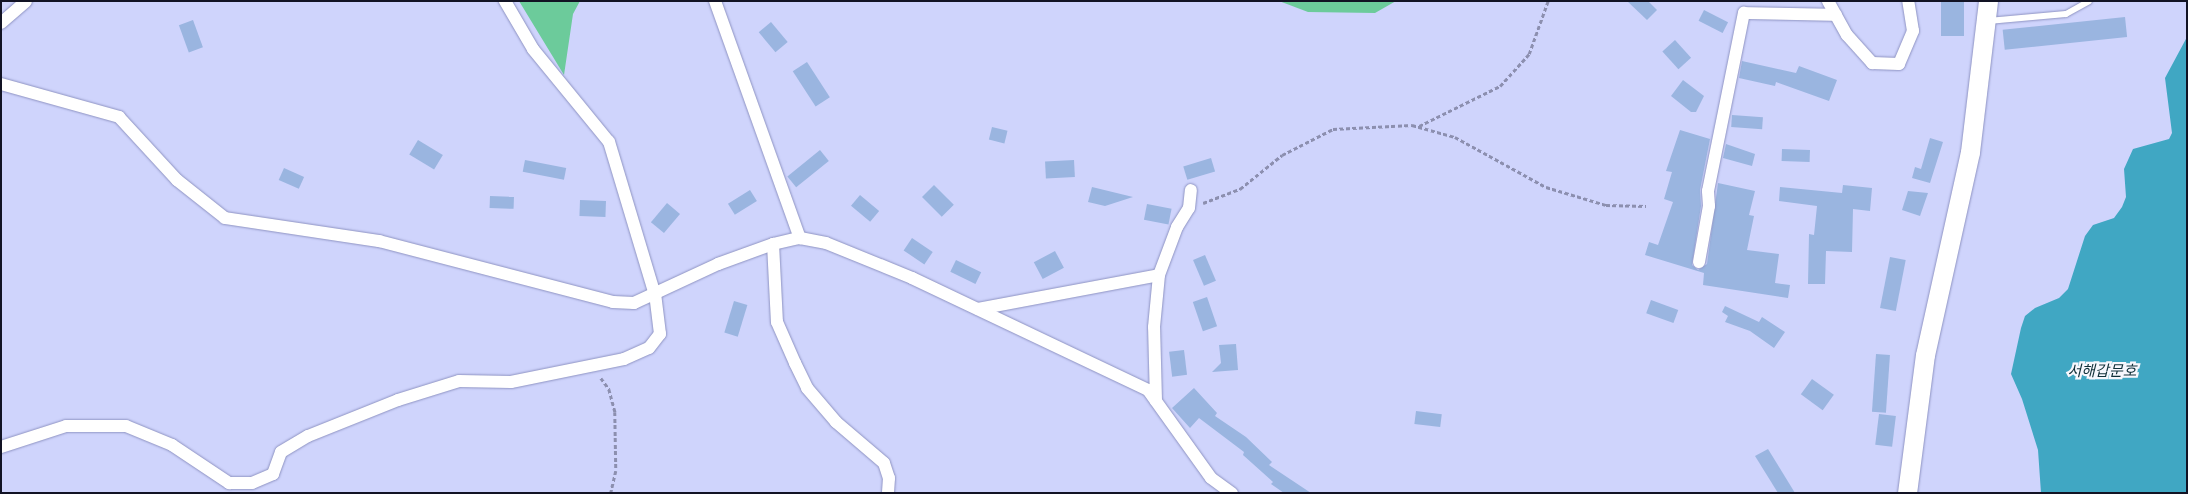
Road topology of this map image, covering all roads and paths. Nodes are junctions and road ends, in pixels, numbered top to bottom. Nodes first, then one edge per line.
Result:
1 (26, 1) edge
2 (505, 1) edge
3 (715, 1) edge
4 (1548, 1) edge
5 (1828, 1) edge
6 (1908, 1) edge
7 (1988, 1) edge
8 (2089, 1) edge
9 (1836, 15) junction
10 (1987, 21) junction
11 (1, 23) edge
12 (1, 84) edge
13 (1418, 127) junction
14 (1191, 190) dead end
15 (1646, 206) dead end
16 (1190, 208) junction
17 (800, 238) junction
18 (773, 244) junction
19 (1700, 262) dead end
20 (1159, 275) junction
21 (655, 295) junction
22 (978, 309) junction
23 (594, 365) junction
24 (1156, 401) junction
25 (1, 447) edge
26 (611, 493) edge
27 (888, 493) edge
28 (1232, 493) edge
29 (1907, 493) edge

1 - 11 street
2 - 21 street
3 - 17 street
4 - 13 path
5 - 9 street
6 - 9 street
7 - 10 street
8 - 10 lane
9 - 19 street
10 - 29 street
12 - 21 street
13 - 15 path
13 - 16 path
14 - 16 street
16 - 20 street
17 - 18 street
17 - 22 street
18 - 21 street
18 - 27 street
20 - 22 street
20 - 24 street
21 - 23 street
22 - 24 street
23 - 25 street
23 - 26 path
24 - 28 street

